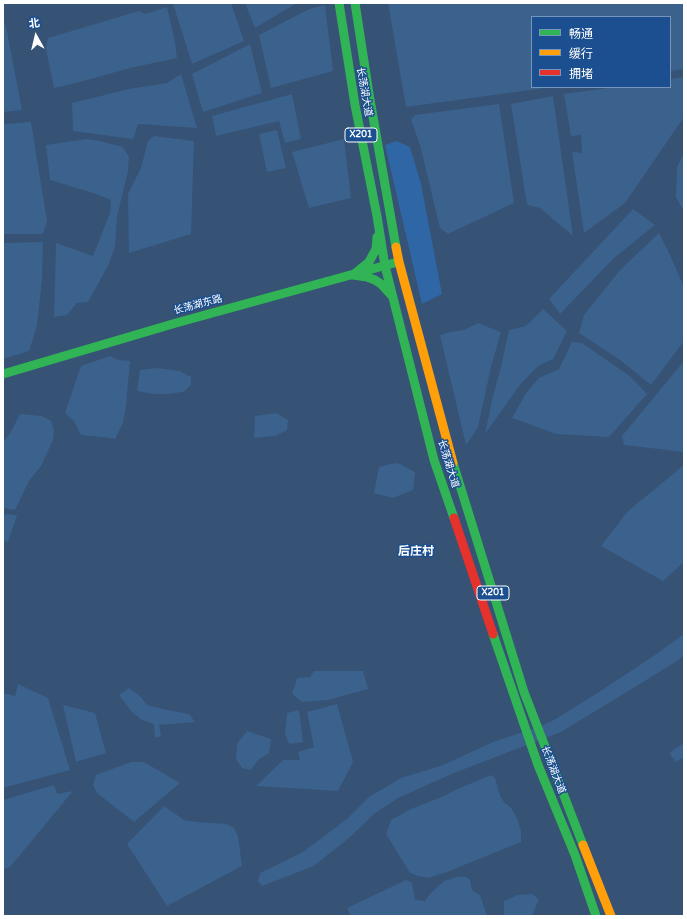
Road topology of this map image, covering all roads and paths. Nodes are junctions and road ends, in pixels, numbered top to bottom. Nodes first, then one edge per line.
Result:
1 (339, 3) edge
2 (355, 3) edge
3 (377, 216) junction
4 (399, 262) junction
5 (385, 266) junction
6 (353, 275) junction
7 (393, 298) junction
8 (3, 374) edge
9 (596, 916) edge
10 (611, 916) edge

1 - 3 main road, 长荡湖大道 / X201
2 - 4 main road, 长荡湖大道 / X201
3 - 5 main road, 长荡湖大道 / X201
3 - 6 main road
4 - 5 main road, 长荡湖东路
4 - 10 main road, 长荡湖大道 / X201
5 - 6 main road, 长荡湖东路
5 - 7 main road, 长荡湖大道 / X201
6 - 7 main road
6 - 8 main road, 长荡湖东路
7 - 9 main road, 长荡湖大道 / X201

